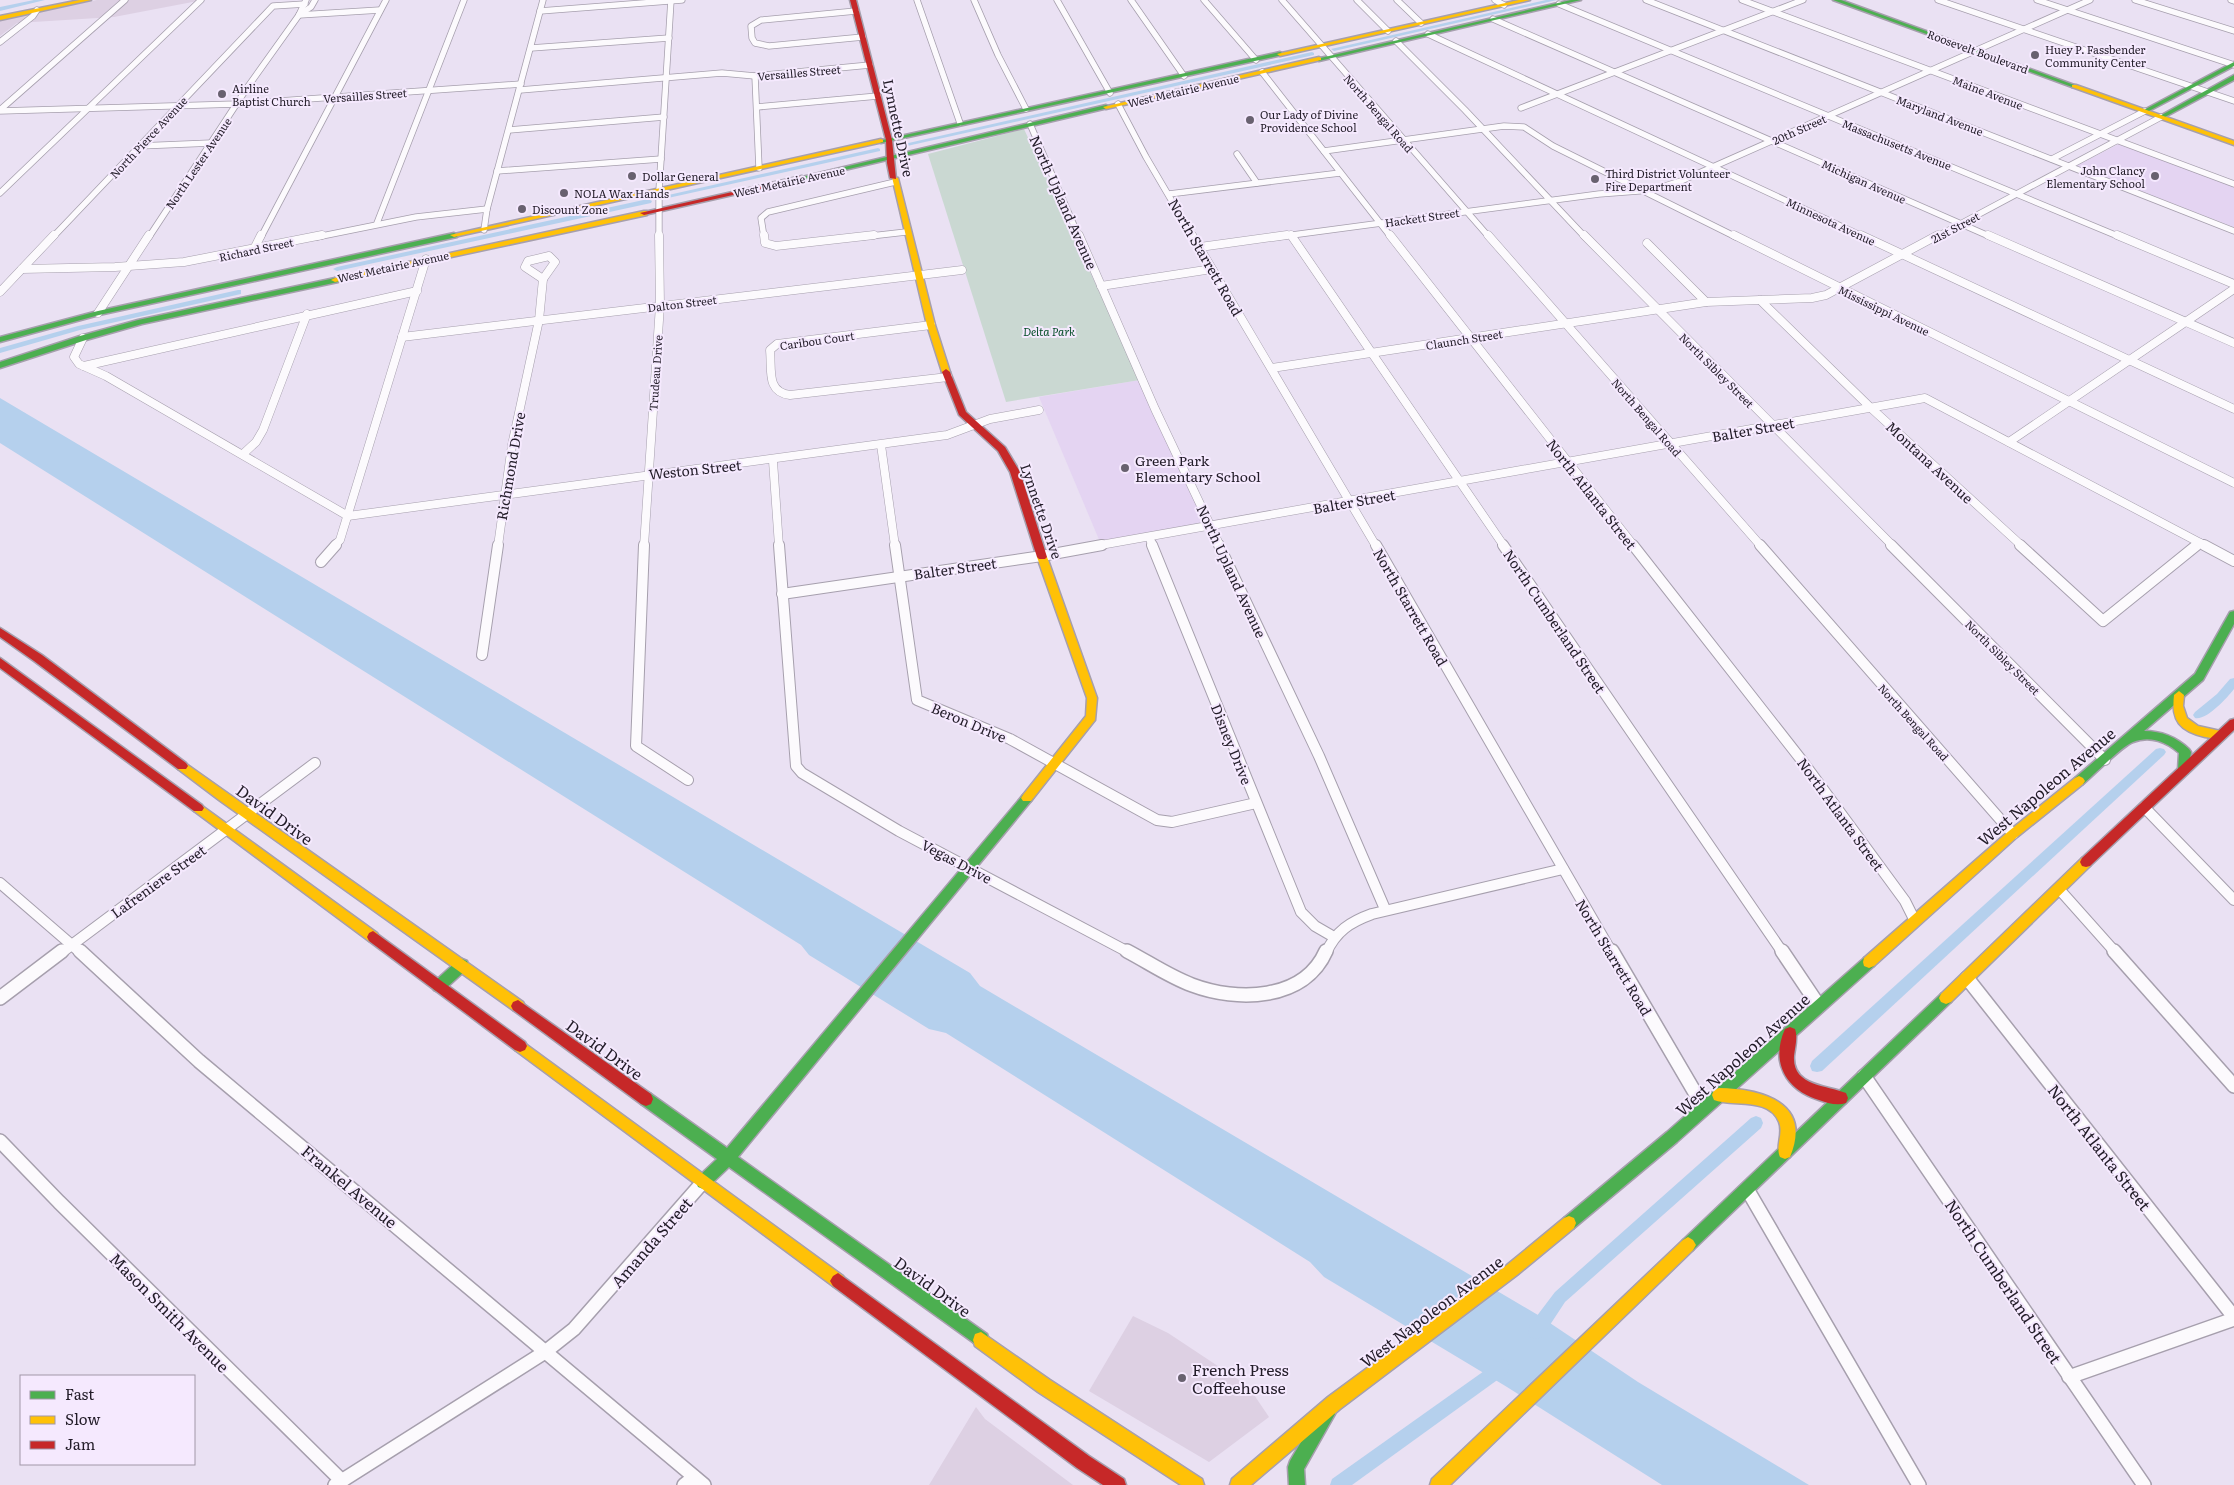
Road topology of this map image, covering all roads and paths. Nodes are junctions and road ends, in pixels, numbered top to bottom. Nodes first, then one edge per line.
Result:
1 (76, 0) edge
2 (88, 0) edge
3 (125, 0) edge
4 (201, 0) edge
5 (315, 0) edge
6 (386, 0) edge
7 (464, 0) edge
8 (543, 0) edge
9 (671, 0) edge
10 (682, 0) edge
11 (917, 0) edge
12 (974, 0) edge
13 (1056, 0) edge
14 (1132, 0) edge
15 (1204, 0) edge
16 (1282, 0) edge
17 (1357, 0) edge
18 (1397, 0) edge
19 (1527, 0) edge
20 (1578, 0) edge
21 (1646, 0) edge
22 (1742, 0) edge
23 (1803, 0) edge
24 (1836, 0) edge
25 (1849, 0) edge
26 (1938, 0) edge
27 (2037, 0) edge
28 (2090, 0) edge
29 (2134, 0) edge
30 (305, 2) edge
31 (1499, 3) edge
32 (1559, 4) junction
33 (855, 6) edge
34 (37, 10) junction
35 (380, 10) junction
36 (2067, 10) junction
37 (540, 11) junction
38 (1773, 11) junction
39 (299, 15) junction
40 (0, 17) edge
41 (1494, 19) junction
42 (1421, 23) junction
43 (2024, 29) junction
44 (1723, 30) junction
45 (1388, 31) junction
46 (2234, 31) edge
47 (1428, 34) junction
48 (669, 38) junction
49 (863, 38) junction
50 (1396, 41) junction
51 (0, 42) edge
52 (1321, 46) junction
53 (531, 48) junction
54 (1979, 49) junction
55 (1302, 50) junction
56 (1670, 50) junction
57 (1328, 57) junction
58 (1256, 60) junction
59 (1311, 61) junction
60 (2234, 64) edge
61 (870, 65) junction
62 (1932, 70) junction
63 (1262, 72) junction
64 (1614, 72) junction
65 (754, 76) junction
66 (1184, 76) junction
67 (2234, 76) edge
68 (666, 78) junction
69 (2192, 86) junction
70 (520, 87) junction
71 (428, 90) junction
72 (2206, 92) junction
73 (1110, 93) junction
74 (1882, 93) junction
75 (1556, 94) junction
76 (878, 96) junction
77 (333, 97) junction
78 (2234, 101) edge
79 (237, 104) junction
80 (1118, 104) junction
81 (177, 106) junction
82 (757, 107) junction
83 (89, 108) junction
84 (1521, 108) dead end
85 (1026, 110) junction
86 (2148, 110) junction
87 (0, 111) edge
88 (2164, 115) junction
89 (664, 116) junction
90 (1829, 116) junction
91 (960, 123) junction
92 (1030, 124) junction
93 (1484, 129) junction
94 (509, 130) junction
95 (931, 130) junction
96 (2101, 134) junction
97 (2234, 138) edge
98 (2116, 139) junction
99 (889, 140) junction
100 (1402, 140) junction
101 (1772, 141) junction
102 (211, 143) junction
103 (2234, 143) edge
104 (139, 146) junction
105 (933, 148) junction
106 (1324, 151) junction
107 (1237, 154) dead end
108 (661, 159) junction
109 (890, 159) junction
110 (2052, 159) junction
111 (2068, 166) junction
112 (1715, 167) junction
113 (759, 168) junction
114 (497, 172) junction
115 (1340, 173) junction
116 (895, 182) junction
117 (1257, 183) junction
118 (2234, 184) edge
119 (1643, 190) junction
120 (659, 191) junction
121 (0, 193) edge
122 (2017, 193) junction
123 (1169, 194) junction
124 (1550, 200) junction
125 (659, 208) junction
126 (487, 209) junction
127 (1464, 211) junction
128 (377, 222) junction
129 (1380, 223) junction
130 (1961, 224) junction
131 (484, 230) junction
132 (2234, 231) edge
133 (906, 232) junction
134 (1291, 235) junction
135 (1648, 243) dead end
136 (1200, 247) junction
137 (254, 249) junction
138 (1903, 255) junction
139 (426, 259) junction
140 (327, 264) junction
141 (130, 266) junction
142 (22, 269) junction
143 (1212, 269) junction
144 (962, 270) dead end
145 (918, 276) junction
146 (260, 279) junction
147 (543, 279) dead end
148 (323, 282) junction
149 (2234, 284) edge
150 (1100, 286) junction
151 (1840, 288) junction
152 (2234, 289) edge
153 (417, 290) junction
154 (0, 292) edge
155 (247, 299) junction
156 (1760, 300) junction
157 (1706, 302) junction
158 (660, 305) junction
159 (1656, 309) junction
160 (98, 313) junction
161 (307, 314) junction
162 (539, 320) junction
163 (2185, 321) junction
164 (1563, 323) junction
165 (931, 325) junction
166 (402, 337) junction
167 (83, 338) junction
168 (1470, 338) junction
169 (0, 340) edge
170 (2234, 342) edge
171 (1373, 354) junction
172 (2129, 360) junction
173 (0, 365) edge
174 (84, 366) junction
175 (1272, 368) junction
176 (948, 377) junction
177 (2068, 402) junction
178 (1871, 408) junction
179 (2234, 409) edge
180 (1039, 410) dead end
181 (973, 425) junction
182 (1772, 426) junction
183 (2009, 442) junction
184 (1671, 444) junction
185 (881, 445) junction
186 (243, 454) junction
187 (772, 461) junction
188 (1568, 463) junction
189 (650, 474) junction
190 (1460, 482) junction
191 (2234, 483) edge
192 (505, 494) junction
193 (1350, 501) junction
194 (348, 516) junction
195 (1211, 526) junction
196 (1148, 537) junction
197 (2200, 543) junction
198 (1042, 556) junction
199 (2234, 561) edge
200 (321, 562) dead end
201 (900, 575) junction
202 (782, 594) junction
203 (2234, 615) edge
204 (0, 632) edge
205 (482, 655) dead end
206 (0, 662) edge
207 (2178, 695) junction
208 (2234, 723) edge
209 (2221, 735) junction
210 (2130, 738) junction
211 (2105, 760) junction
212 (315, 763) dead end
213 (1056, 764) junction
214 (2184, 770) junction
215 (688, 780) dead end
216 (1256, 803) junction
217 (2144, 807) junction
218 (247, 814) junction
219 (228, 829) junction
220 (2013, 834) junction
221 (970, 868) junction
222 (1563, 869) junction
223 (0, 883) edge
224 (2059, 889) junction
225 (2234, 900) edge
226 (1385, 908) junction
227 (1915, 921) junction
228 (913, 937) joint
229 (1334, 937) junction
230 (72, 944) junction
231 (462, 965) junction
232 (1967, 978) junction
233 (439, 986) junction
234 (0, 998) edge
235 (1819, 1006) junction
236 (1790, 1033) junction
237 (1864, 1076) junction
238 (2234, 1086) edge
239 (1719, 1095) junction
240 (1841, 1098) junction
241 (1704, 1108) junction
242 (0, 1141) edge
243 (1785, 1152) junction
244 (728, 1158) junction
245 (704, 1182) junction
246 (1747, 1189) junction
247 (2234, 1318) edge
248 (545, 1352) junction
249 (2069, 1377) junction
250 (1334, 1403) junction
251 (694, 1482) edge
252 (339, 1483) edge
253 (1118, 1485) edge
254 (1196, 1485) edge
255 (1238, 1485) edge
256 (1297, 1485) edge
257 (1438, 1485) edge
258 (1920, 1485) edge
259 (2144, 1485) edge

1 - 40 main road
2 - 34 main road
3 - 87 street
4 - 83 street
5 - 39 street, North Lester Avenue
6 - 35 street
7 - 71 street
8 - 37 street
9 - 10 street
9 - 37 street
9 - 48 street, Trudeau Drive
11 - 91 street
12 - 85 street
13 - 73 street
14 - 66 street
15 - 58 street
16 - 52 street, North Bengal Road
17 - 45 street
18 - 42 street
19 - 31 main road, West Metairie Avenue
20 - 32 main road, West Metairie Avenue
21 - 44 street, Maryland Avenue
22 - 38 street, Maine Avenue
23 - 38 street
24 - 54 main road, Roosevelt Boulevard
25 - 54 main road, Roosevelt Boulevard
26 - 43 street
27 - 36 street
28 - 36 street, 20th Street
29 - 46 street
30 - 39 street, North Lester Avenue
30 - 81 street, North Pierce Avenue
31 - 42 main road, West Metairie Avenue
32 - 41 main road, West Metairie Avenue
32 - 56 street, Massachusetts Avenue
33 - 49 main road, Lynnette Drive
33 - 49 street
34 - 40 main road
34 - 51 street
35 - 39 street
35 - 77 street
36 - 43 street, 20th Street
36 - 60 street
37 - 53 street
38 - 44 street
38 - 62 street, Maine Avenue
39 - 79 street, North Lester Avenue
41 - 47 main road, West Metairie Avenue
41 - 64 street, Michigan Avenue
42 - 45 main road, West Metairie Avenue
43 - 54 street, 20th Street
43 - 69 street
44 - 56 street
44 - 74 street, Maryland Avenue
45 - 52 main road, West Metairie Avenue
47 - 50 main road, West Metairie Avenue
47 - 75 street, Minnesota Avenue
48 - 53 street
48 - 68 street, Trudeau Drive
49 - 61 main road, Lynnette Drive
50 - 57 main road, West Metairie Avenue
50 - 93 street, North Sibley Street
52 - 55 main road, West Metairie Avenue
52 - 57 street, North Bengal Road
53 - 70 street
54 - 62 street, 20th Street
54 - 86 main road, Roosevelt Boulevard
55 - 58 main road, West Metairie Avenue
55 - 59 main road
56 - 64 street
56 - 90 street, Massachusetts Avenue
57 - 59 main road, West Metairie Avenue
57 - 100 street, North Bengal Road
58 - 66 main road, West Metairie Avenue
59 - 63 main road, West Metairie Avenue
60 - 69 main road
61 - 65 street, Versailles Street
61 - 76 main road, Lynnette Drive
62 - 74 street, 20th Street
62 - 96 street, Maine Avenue
63 - 80 main road, West Metairie Avenue
63 - 106 street, North Atlanta Street
64 - 75 street
64 - 101 street, Michigan Avenue
65 - 68 street, Versailles Street
65 - 82 street
66 - 73 main road, West Metairie Avenue
67 - 72 main road, 21st Street
68 - 70 street, Versailles Street
68 - 89 street, Trudeau Drive
69 - 72 street
69 - 86 main road
70 - 71 street, Versailles Street
70 - 94 street
71 - 77 street, Versailles Street
71 - 128 street
72 - 78 street
72 - 88 main road, 21st Street
73 - 85 main road, West Metairie Avenue
74 - 90 street, 20th Street
74 - 110 street, Maryland Avenue
75 - 84 street
75 - 112 street, Minnesota Avenue
76 - 82 street
76 - 99 main road, Lynnette Drive
77 - 79 street, Versailles Street
77 - 137 street
79 - 81 street, Versailles Street
79 - 102 street, North Lester Avenue
80 - 92 main road, West Metairie Avenue
80 - 123 street, North Starrett Road
81 - 83 street, Versailles Street
81 - 104 street, North Pierce Avenue
82 - 113 street
83 - 87 street, Versailles Street
83 - 121 street
85 - 91 main road, West Metairie Avenue
86 - 88 main road, Roosevelt Boulevard
86 - 96 street
88 - 97 main road, Roosevelt Boulevard
88 - 98 street, 21st Street
88 - 103 main road, Roosevelt Boulevard
89 - 94 street
89 - 108 street, Trudeau Drive
90 - 101 street, 20th Street
90 - 122 street, Massachusetts Avenue
91 - 95 main road, West Metairie Avenue
92 - 105 main road, West Metairie Avenue
92 - 150 street, North Upland Avenue
93 - 100 street, Mississippi Avenue
93 - 119 street, Mississippi Avenue
93 - 124 street, North Sibley Street
94 - 114 street
95 - 99 main road, West Metairie Avenue
95 - 105 main road
96 - 98 street, Maine Avenue
96 - 110 street
98 - 111 street, 21st Street
98 - 118 street, Maine Avenue
99 - 109 main road, Lynnette Drive
99 - 113 main road, West Metairie Avenue
100 - 106 street, Mississippi Avenue
100 - 127 street, North Bengal Road
101 - 112 street, 20th Street
101 - 130 street, Michigan Avenue
102 - 104 street
102 - 141 street, North Lester Avenue
104 - 142 street, North Pierce Avenue
105 - 109 main road, West Metairie Avenue
106 - 115 street, North Atlanta Street
107 - 117 street
108 - 114 street
108 - 120 street, Trudeau Drive
109 - 116 main road, Lynnette Drive
109 - 125 main road, West Metairie Avenue
110 - 111 street, Maryland Avenue
111 - 122 street, 21st Street
111 - 132 street, Maryland Avenue
112 - 119 street, 20th Street
112 - 138 street, Minnesota Avenue
113 - 120 main road, West Metairie Avenue
114 - 126 street
115 - 117 street
115 - 129 street, North Atlanta Street
116 - 133 main road, Lynnette Drive
116 - 133 street
117 - 123 street
119 - 124 street, Hackett Street
119 - 151 street, Mississippi Avenue
120 - 125 street, Trudeau Drive
120 - 131 main road, West Metairie Avenue
122 - 130 street, 21st Street
122 - 149 street, Massachusetts Avenue
123 - 136 street, North Starrett Road
124 - 127 street, Hackett Street
124 - 159 street, North Sibley Street
125 - 139 main road, West Metairie Avenue
125 - 158 street, Trudeau Drive
126 - 128 street, Richard Street
126 - 131 street
127 - 129 street, Hackett Street
127 - 164 street, North Bengal Road
128 - 137 street, Richard Street
129 - 134 street, Hackett Street
129 - 168 street, North Atlanta Street
130 - 138 street, 21st Street
130 - 163 street, Michigan Avenue
131 - 140 main road, West Metairie Avenue
133 - 145 main road, Lynnette Drive
134 - 136 street, Hackett Street
134 - 171 street, North Cumberland Street
135 - 157 street
136 - 143 street, North Starrett Road
137 - 141 street, Richard Street
138 - 151 street, 21st Street
138 - 172 street, Minnesota Avenue
139 - 148 main road, West Metairie Avenue
139 - 153 street
140 - 146 main road, West Metairie Avenue
140 - 148 main road
141 - 142 street, Richard Street
141 - 160 street, North Lester Avenue
142 - 154 street, North Pierce Avenue
143 - 150 street
143 - 175 street, North Starrett Road
144 - 145 street, Dalton Street
145 - 158 street, Dalton Street
145 - 165 main road, Lynnette Drive
146 - 155 main road
146 - 160 main road, West Metairie Avenue
147 - 162 street, Richmond Drive
148 - 155 main road, West Metairie Avenue
150 - 195 street, North Upland Avenue
151 - 156 street, 21st Street
151 - 177 street, Mississippi Avenue
152 - 163 street
153 - 161 street
153 - 166 street
155 - 167 main road, West Metairie Avenue
156 - 157 street, 21st Street
156 - 178 street, Montana Avenue
157 - 159 street, 21st Street
158 - 162 street, Dalton Street
158 - 189 street, Trudeau Drive
159 - 164 street, Claunch Street
159 - 182 street, North Sibley Street
160 - 169 main road, West Metairie Avenue
161 - 174 street
161 - 186 street
162 - 166 street, Dalton Street
162 - 192 street, Richmond Drive
163 - 170 street, Michigan Avenue
163 - 172 street
164 - 168 street, Claunch Street
164 - 184 street, North Bengal Road
165 - 176 main road, Lynnette Drive
165 - 176 street, Caribou Court
166 - 194 street
167 - 173 main road, West Metairie Avenue
167 - 174 street
168 - 171 street, Claunch Street
168 - 188 street, North Atlanta Street
171 - 175 street, Claunch Street
171 - 190 street, North Cumberland Street
172 - 177 street
172 - 179 street, Minnesota Avenue
174 - 186 street
175 - 193 street, North Starrett Road
176 - 181 main road, Lynnette Drive
177 - 183 street
177 - 191 street, Mississippi Avenue
178 - 182 street, Balter Street
178 - 183 street, Balter Street
178 - 197 street, Montana Avenue
180 - 181 street, Weston Street
181 - 185 street, Weston Street
181 - 198 main road, Lynnette Drive
182 - 184 street, Balter Street
182 - 211 street, North Sibley Street
183 - 197 street
184 - 188 street, Balter Street
184 - 220 street, North Bengal Road
185 - 187 street, Weston Street
185 - 201 street, Beron Drive
186 - 194 street
187 - 189 street, Weston Street
187 - 202 street, Vegas Drive
188 - 190 street, Balter Street
188 - 227 street, North Atlanta Street
189 - 192 street, Weston Street
189 - 215 street, Trudeau Drive
190 - 193 street, Balter Street
190 - 235 street, North Cumberland Street
192 - 194 street, Weston Street
192 - 205 street, Richmond Drive
193 - 195 street, Balter Street
193 - 222 street, North Starrett Road
194 - 200 street
195 - 196 street, Balter Street
195 - 226 street, North Upland Avenue
196 - 198 street, Balter Street
196 - 216 street, Disney Drive
197 - 199 street
198 - 201 street, Balter Street
198 - 213 main road, Lynnette Drive
201 - 202 street, Balter Street
201 - 213 street, Beron Drive
202 - 221 street, Vegas Drive
203 - 207 main road, West Napoleon Avenue
204 - 218 main road, David Drive
206 - 219 main road
207 - 209 main road
207 - 210 main road, West Napoleon Avenue
208 - 209 main road
209 - 214 main road
210 - 211 main road, West Napoleon Avenue
210 - 214 main road
211 - 220 main road, West Napoleon Avenue
212 - 218 street, Lafreniere Street
213 - 216 street, Beron Drive
213 - 221 main road, Lynnette Drive
214 - 217 main road
216 - 229 street, Disney Drive
217 - 224 main road
217 - 225 street
218 - 219 street, Lafreniere Street
218 - 231 main road, David Drive
219 - 230 street, Lafreniere Street
219 - 233 main road
220 - 227 main road, West Napoleon Avenue
221 - 228 main road, Lynnette Drive
221 - 229 street, Vegas Drive
222 - 226 street, Vegas Drive
222 - 241 street, North Starrett Road
223 - 230 street, Frankel Avenue
224 - 232 main road
224 - 238 street
226 - 229 street, Vegas Drive
227 - 235 main road, West Napoleon Avenue
228 - 244 main road, Amanda Street
230 - 234 street, Lafreniere Street
230 - 248 street, Frankel Avenue
231 - 233 main road
231 - 244 main road, David Drive
232 - 237 main road
232 - 247 street, North Atlanta Street
233 - 245 main road
235 - 236 main road, West Napoleon Avenue
236 - 239 main road, West Napoleon Avenue
236 - 240 main road
237 - 240 main road
237 - 249 street, North Cumberland Street
239 - 241 main road, West Napoleon Avenue
239 - 243 main road
240 - 243 main road
241 - 250 main road, West Napoleon Avenue
242 - 252 street, Mason Smith Avenue
243 - 246 main road
244 - 245 main road, Amanda Street
244 - 254 main road, David Drive
245 - 248 street, Amanda Street
245 - 253 main road
246 - 257 main road
246 - 258 street
247 - 249 street
248 - 251 street, Frankel Avenue
248 - 252 street, Amanda Street
249 - 259 street, North Cumberland Street
250 - 255 main road, West Napoleon Avenue
250 - 256 main road

